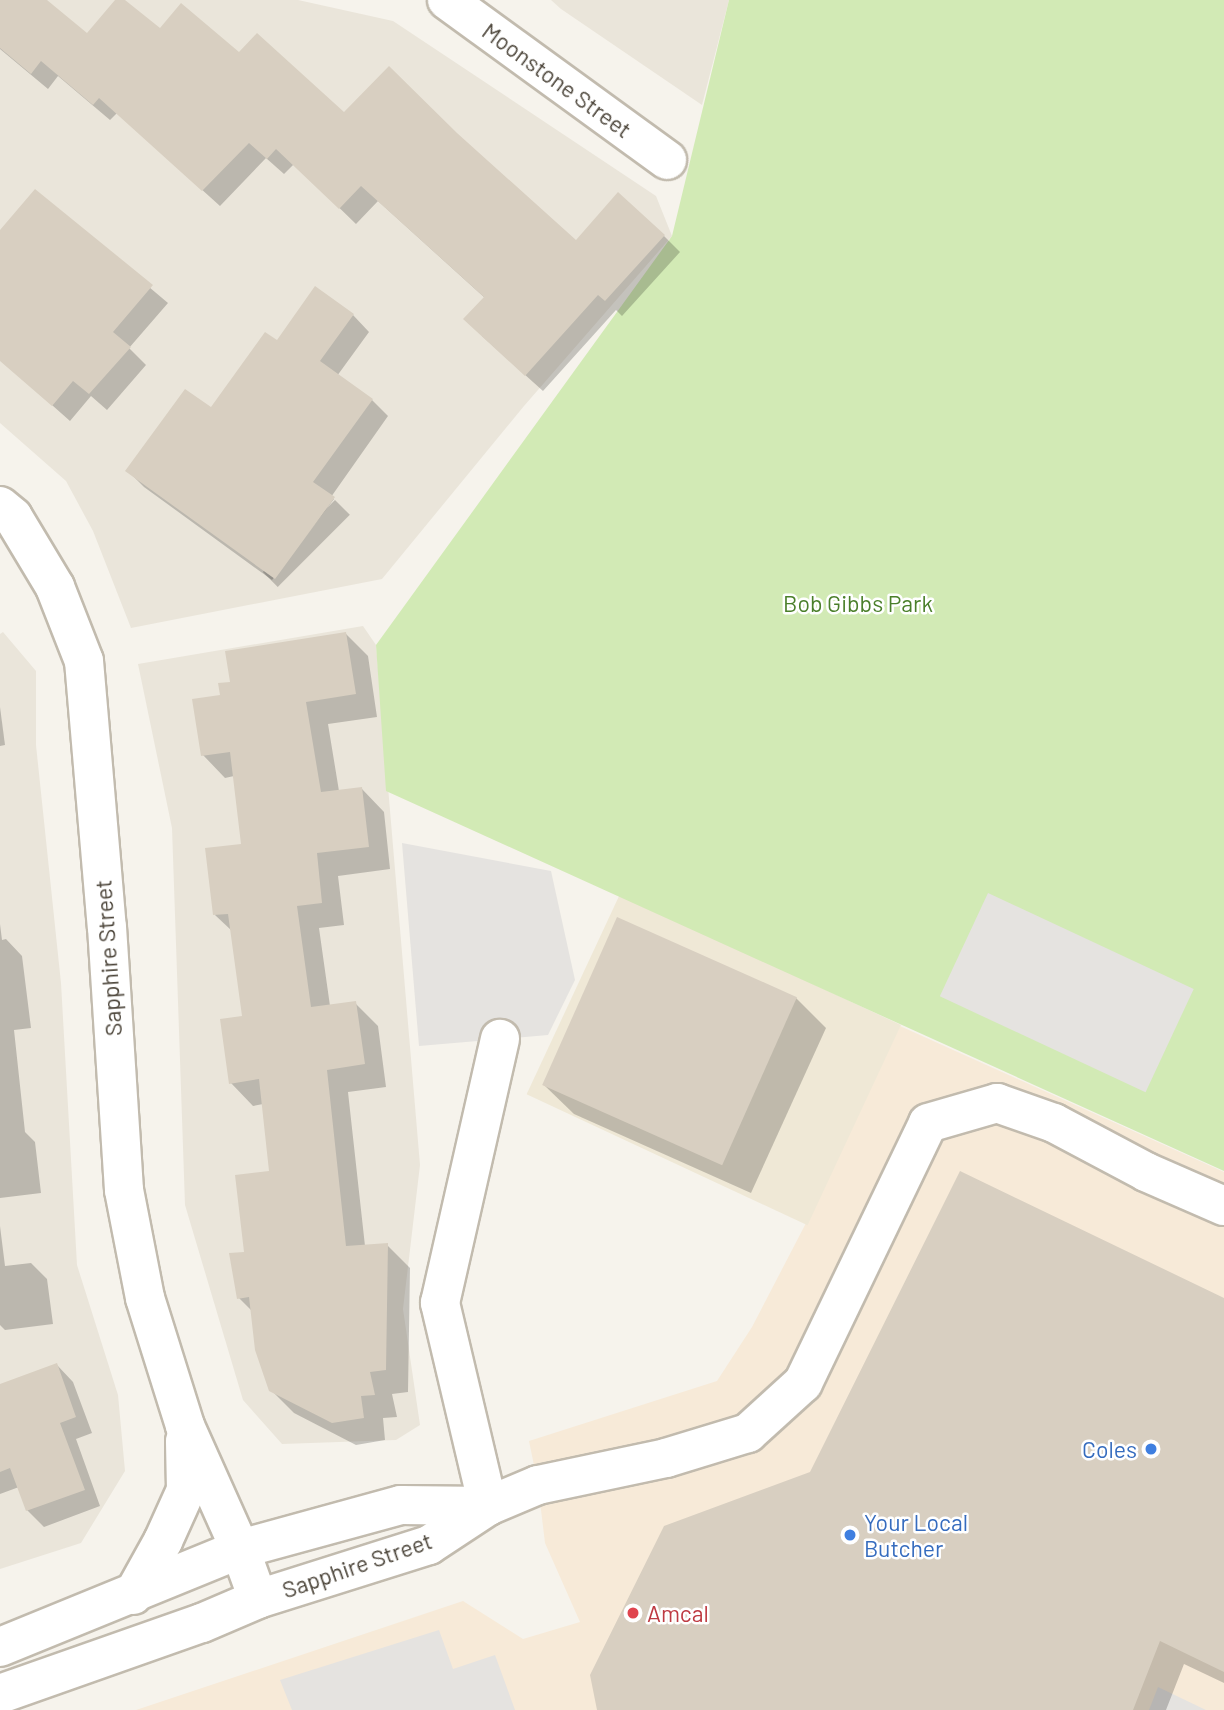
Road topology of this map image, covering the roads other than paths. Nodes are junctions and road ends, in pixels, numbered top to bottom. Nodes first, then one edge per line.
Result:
1 (447, 0) edge
2 (667, 160) dead end
3 (0, 506) edge
4 (500, 1039) dead end
5 (1224, 1206) edge
6 (185, 1426) junction
7 (488, 1506) junction
8 (240, 1549) junction
9 (134, 1595) junction
10 (258, 1599) junction
11 (0, 1647) edge
12 (115, 1654) junction
13 (0, 1694) edge
14 (32, 1710) edge

1 - 2 street, Moonstone Street
3 - 6 street, Sapphire Street
4 - 7 street
5 - 7 street
6 - 8 street, Sapphire Street
6 - 9 street, Sapphire Street
7 - 8 street, Sapphire Street
7 - 10 street, Sapphire Street
8 - 9 street, Sapphire Street
8 - 10 street, Sapphire Street
9 - 11 street, Sapphire Street
10 - 12 street, Sapphire Street
12 - 13 street, Sapphire Street
12 - 14 street, Sapphire Street

